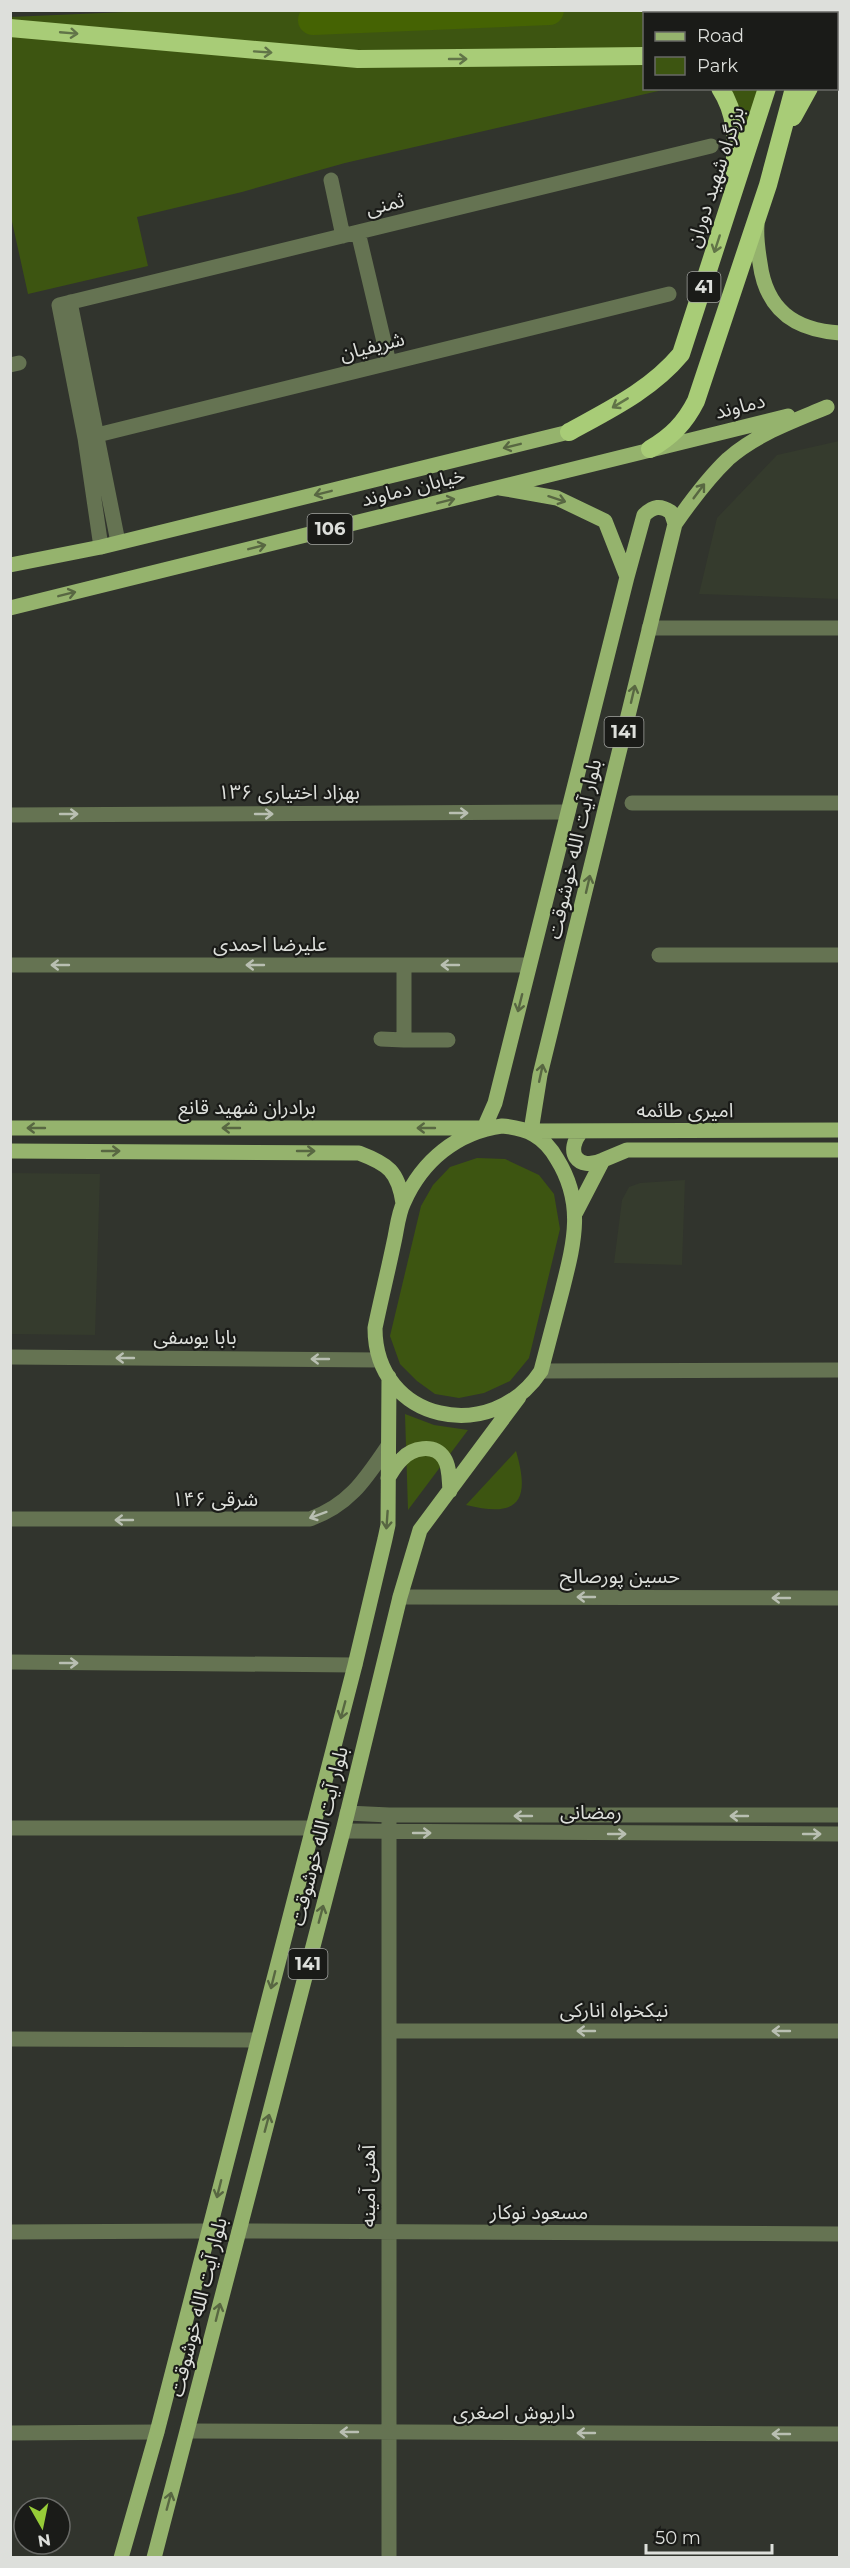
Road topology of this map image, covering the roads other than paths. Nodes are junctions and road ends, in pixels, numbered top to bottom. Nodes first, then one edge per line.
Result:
1 (10, 28) edge
2 (643, 56) edge
3 (721, 90) edge
4 (766, 90) edge
5 (793, 90) edge
6 (808, 90) edge
7 (780, 139) junction
8 (711, 146) dead end
9 (332, 180) dead end
10 (768, 185) junction
11 (731, 202) junction
12 (350, 234) junction
13 (669, 294) dead end
14 (840, 333) edge
15 (389, 363) junction
16 (833, 406) edge
17 (569, 432) joint
18 (90, 437) junction
19 (650, 449) junction
20 (500, 488) junction
21 (675, 524) junction
22 (118, 543) junction
23 (101, 547) junction
24 (10, 565) edge
25 (627, 577) junction
26 (10, 608) edge
27 (649, 628) junction
28 (840, 628) edge
29 (632, 803) dead end
30 (840, 803) edge
31 (568, 812) junction
32 (10, 815) edge
33 (659, 955) dead end
34 (840, 955) edge
35 (10, 965) edge
36 (404, 965) junction
37 (529, 965) junction
38 (381, 1039) dead end
39 (404, 1040) junction
40 (448, 1040) dead end
41 (10, 1128) edge
42 (484, 1128) junction
43 (840, 1130) edge
44 (531, 1131) junction
45 (582, 1131) junction
46 (840, 1150) edge
47 (10, 1151) edge
48 (603, 1160) junction
49 (403, 1203) junction
50 (576, 1212) junction
51 (10, 1357) edge
52 (379, 1360) junction
53 (840, 1370) edge
54 (542, 1371) junction
55 (389, 1377) junction
56 (519, 1397) junction
57 (388, 1446) junction
58 (388, 1478) junction
59 (450, 1491) junction
60 (10, 1520) edge
61 (400, 1597) junction
62 (840, 1598) edge
63 (10, 1662) edge
64 (355, 1665) junction
65 (347, 1813) junction
66 (389, 1815) junction
67 (840, 1815) edge
68 (10, 1828) edge
69 (312, 1828) junction
70 (343, 1831) junction
71 (389, 1833) junction
72 (840, 1834) edge
73 (389, 2031) junction
74 (840, 2031) edge
75 (10, 2039) edge
76 (258, 2040) junction
77 (208, 2231) junction
78 (239, 2231) junction
79 (10, 2232) edge
80 (389, 2232) junction
81 (840, 2234) edge
82 (188, 2431) junction
83 (158, 2432) junction
84 (389, 2432) junction
85 (10, 2433) edge
86 (840, 2434) edge
87 (160, 2532) junction
88 (121, 2558) edge
89 (154, 2558) edge
90 (166, 2558) edge
91 (388, 2558) edge

1 -> 2 highway
3 - 11 highway
4 - 11 highway, بزرگراه شهید دوران / 41
5 - 7 highway, 41
6 - 7 highway
7 - 10 highway, 41
8 - 12 street, ثمنی
9 - 12 street
10 - 14 main road
10 - 19 highway, 41
11 -> 17 highway, بزرگراه شهید دوران / 41
12 - 15 street
12 - 18 street, ثمنی
13 - 15 street, شریفیان
15 - 18 street, شریفیان
16 - 19 main road, دماوند / 106
21 -> 16 main road, بلوار آیت الله خوشوقت / 141
17 -> 22 main road, خیابان دماوند / 106
18 - 22 street
18 - 23 street
19 - 20 main road, خیابان دماوند / 106
20 -> 25 main road
26 -> 20 main road, خیابان دماوند / 106
21 - 25 main road, بلوار آیت الله خوشوقت
21 - 27 main road, بلوار آیت الله خوشوقت / 141
22 - 23 main road, خیابان دماوند / 106
23 - 24 main road, خیابان دماوند / 106
25 - 31 main road, بلوار آیت الله خوشوقت / 141
27 - 28 street
44 -> 27 main road, بلوار آیت الله خوشوقت / 141
29 - 30 street
32 -> 31 street, بهزاد اختیاری ۱۳۶
31 - 37 main road, بلوار آیت الله خوشوقت / 141
33 - 34 street
36 -> 35 street, علیرضا احمدی
37 -> 36 street, علیرضا احمدی
36 - 39 street
37 -> 42 main road, بلوار آیت الله خوشوقت / 141
38 - 39 street
39 - 40 street
42 -> 41 main road, برادران شهید قانع
42 - 44 main road, برادران شهید قانع
42 - 49 main road
43 - 45 main road, امیری طائمه
44 - 45 main road, امیری طائمه
44 - 50 main road
45 - 48 main road
46 - 48 main road, امیری طائمه
47 -> 49 main road
48 - 50 main road
49 - 52 main road
50 - 54 main road
52 -> 51 street, بابا یوسفی
52 - 55 main road
53 - 54 street
54 - 56 main road
55 - 56 main road
55 - 57 main road, بلوار آیت الله خوشوقت / 141
56 - 59 main road, بلوار آیت الله خوشوقت / 141
57 - 58 main road, بلوار آیت الله خوشوقت / 141
57 -> 60 street, ۱۴۶ شرقی
58 - 59 main road
58 -> 64 main road, بلوار آیت الله خوشوقت / 141
59 - 61 main road, بلوار آیت الله خوشوقت / 141
62 -> 61 street, حسین پورصالح
61 - 65 main road, بلوار آیت الله خوشوقت / 141
63 -> 64 street
64 -> 69 main road, بلوار آیت الله خوشوقت / 141
65 - 66 street, رمضانی
65 - 70 main road, بلوار آیت الله خوشوقت / 141
67 -> 66 street, رمضانی
66 - 71 street, آهنی آمینه
68 - 69 street
69 -> 76 main road, بلوار آیت الله خوشوقت / 141
70 - 71 street, رمضانی
78 -> 70 main road, بلوار آیت الله خوشوقت / 141
71 -> 72 street, رمضانی
71 - 73 street, آهنی آمینه
74 -> 73 street, نیکخواه انارکی
73 - 80 street, آهنی آمینه
75 - 76 street
76 -> 77 main road, بلوار آیت الله خوشوقت / 141
77 - 79 street
77 - 83 main road, بلوار آیت الله خوشوقت / 141
78 - 80 street, مسعود نوکار
82 -> 78 main road, بلوار آیت الله خوشوقت / 141
80 - 81 street, مسعود نوکار
80 - 84 street, آهنی آمینه
84 -> 82 street, داریوش اصغری
87 -> 82 main road, بلوار آیت الله خوشوقت / 141
83 - 85 street
83 - 88 main road, بلوار آیت الله خوشوقت / 141
86 -> 84 street, داریوش اصغری
84 - 91 street, آهنی آمینه
87 - 89 main road, بلوار آیت الله خوشوقت / 141
87 - 90 main road

